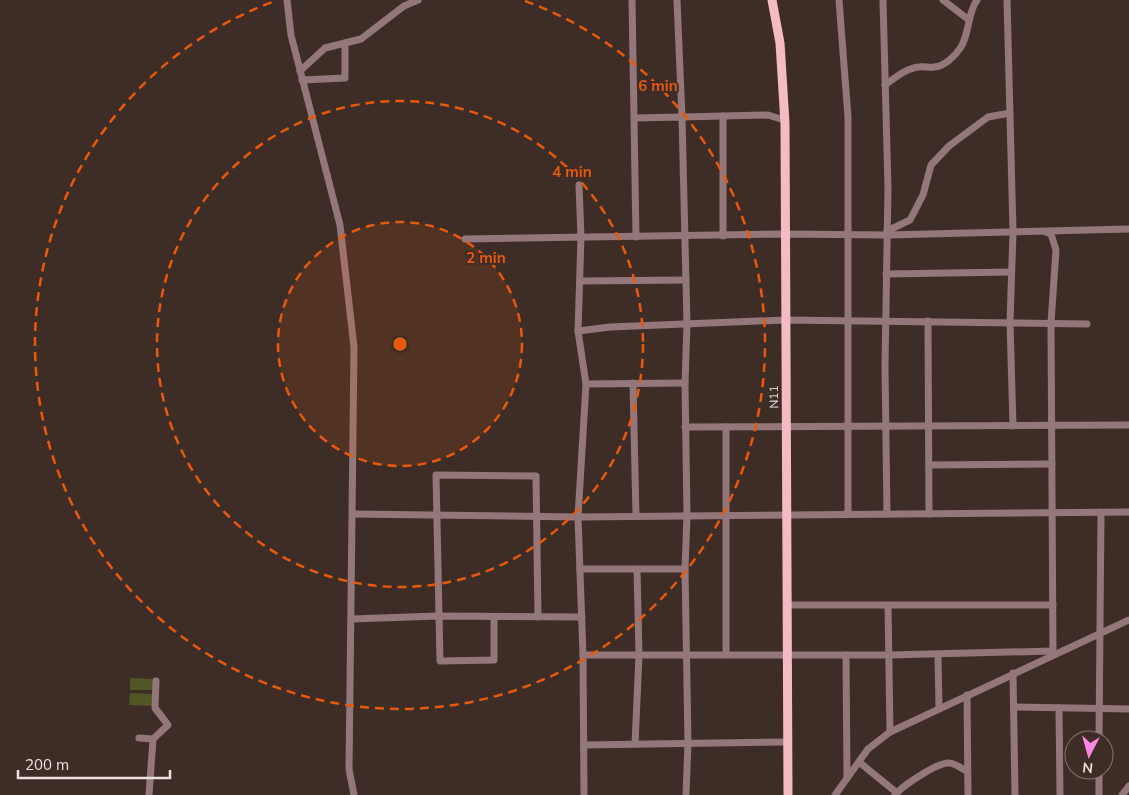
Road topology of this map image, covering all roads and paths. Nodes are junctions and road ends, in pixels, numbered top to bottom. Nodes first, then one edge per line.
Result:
1 (287, 0) edge
2 (418, 0) edge
3 (632, 0) edge
4 (677, 0) edge
5 (839, 0) edge
6 (883, 0) edge
7 (943, 0) edge
8 (977, 0) edge
9 (1007, 0) edge
10 (774, 3) edge
11 (969, 20) junction
12 (344, 43) junction
13 (300, 71) junction
14 (302, 80) junction
15 (885, 85) junction
16 (1010, 113) junction
17 (723, 116) junction
18 (682, 117) junction
19 (635, 118) junction
20 (784, 120) junction
21 (579, 185) dead end
22 (1129, 229) edge
23 (1013, 232) junction
24 (1045, 232) junction
25 (887, 233) junction
26 (784, 234) junction
27 (848, 234) junction
28 (723, 236) junction
29 (581, 237) junction
30 (636, 237) junction
31 (685, 237) junction
32 (466, 239) dead end
33 (1011, 272) junction
34 (886, 274) junction
35 (686, 280) junction
36 (580, 281) junction
37 (885, 319) junction
38 (785, 320) junction
39 (848, 320) junction
40 (928, 321) junction
41 (1010, 322) junction
42 (1052, 323) junction
43 (687, 324) junction
44 (1087, 324) dead end
45 (578, 331) junction
46 (633, 382) junction
47 (586, 384) junction
48 (685, 384) junction
49 (1052, 425) junction
50 (1129, 425) edge
51 (928, 426) junction
52 (1013, 426) junction
53 (686, 427) junction
54 (726, 427) junction
55 (786, 427) junction
56 (849, 427) junction
57 (887, 427) junction
58 (1052, 464) junction
59 (928, 465) junction
60 (1101, 512) junction
61 (1129, 512) edge
62 (1052, 513) junction
63 (353, 514) junction
64 (787, 514) junction
65 (848, 514) junction
66 (887, 514) junction
67 (929, 514) junction
68 (436, 515) junction
69 (687, 515) junction
70 (725, 515) junction
71 (537, 516) junction
72 (636, 516) junction
73 (578, 517) junction
74 (580, 569) junction
75 (637, 569) junction
76 (685, 569) junction
77 (1053, 604) junction
78 (787, 606) junction
79 (888, 606) junction
80 (438, 616) junction
81 (494, 617) junction
82 (538, 617) junction
83 (582, 617) junction
84 (351, 619) junction
85 (1129, 620) edge
86 (1100, 634) junction
87 (1053, 652) junction
88 (583, 655) junction
89 (639, 655) junction
90 (687, 655) junction
91 (726, 655) junction
92 (788, 655) junction
93 (846, 655) junction
94 (889, 655) junction
95 (938, 655) junction
96 (1013, 673) junction
97 (156, 681) dead end
98 (967, 695) junction
99 (1014, 707) junction
100 (939, 708) junction
101 (1059, 708) junction
102 (1099, 708) junction
103 (1129, 709) edge
104 (1099, 730) edge
105 (890, 732) junction
106 (139, 738) dead end
107 (153, 739) junction
108 (787, 742) junction
109 (688, 743) junction
110 (635, 744) junction
111 (584, 745) junction
112 (859, 762) junction
113 (967, 772) junction
114 (847, 777) junction
115 (1099, 780) edge
116 (1129, 786) edge
117 (896, 794) edge
118 (149, 795) edge
119 (354, 795) edge
120 (584, 795) edge
121 (686, 795) edge
122 (788, 795) edge
123 (835, 795) edge
124 (968, 795) edge
125 (1015, 795) edge
126 (1060, 795) edge
127 (1099, 795) edge
128 (1122, 795) edge

1 - 13 street
2 - 12 street
3 - 19 street
4 - 18 street
5 - 27 street
6 - 15 street
7 - 11 street
8 - 11 street
9 - 16 street
10 - 20 main road, N11
11 - 15 street
12 - 13 street
12 - 14 street
13 - 14 street
14 - 63 street
15 - 25 street
16 - 23 street
16 - 25 street
17 - 18 street
17 - 20 street
17 - 28 street
18 - 19 street
18 - 31 street
19 - 30 street
20 - 26 main road, N11
21 - 29 street
22 - 24 street
23 - 24 street
23 - 25 street
23 - 33 street
24 - 42 street
25 - 27 street
25 - 34 street
26 - 27 street
26 - 28 street
26 - 38 main road, N11
27 - 39 street
28 - 31 street
29 - 30 street
29 - 32 street
29 - 36 street
30 - 31 street
31 - 35 street
33 - 34 street
33 - 41 street
34 - 37 street
35 - 36 street
35 - 43 street
36 - 45 street
37 - 39 street
37 - 40 street
37 - 57 street
38 - 39 street
38 - 43 street
38 - 55 main road, N11
39 - 56 street
40 - 41 street
40 - 51 street
41 - 42 street
41 - 52 street
42 - 44 street
42 - 49 street
43 - 45 street
43 - 48 street
45 - 47 street
46 - 47 street
46 - 48 street
46 - 72 street
47 - 73 street
48 - 53 street
49 - 50 street
49 - 52 street
49 - 58 street
51 - 52 street
51 - 57 street
51 - 59 street
53 - 54 street
53 - 69 street
54 - 55 street
54 - 70 street
55 - 56 street
55 - 64 main road, N11
56 - 57 street
56 - 65 street
57 - 66 street
58 - 59 street
58 - 62 street
59 - 67 street
60 - 61 street
60 - 62 street
60 - 86 street
62 - 67 street
62 - 77 street
63 - 68 street
63 - 84 street
64 - 65 street
64 - 70 street
64 - 78 main road, N11
65 - 66 street
66 - 67 street
68 - 71 street
68 - 71 street
68 - 80 street
69 - 70 street
69 - 72 street
69 - 76 street
70 - 91 street
71 - 73 street
71 - 82 street
72 - 73 street
73 - 74 street
74 - 75 street
74 - 83 street
75 - 76 street
75 - 89 street
76 - 90 street
77 - 79 street
77 - 87 street
78 - 79 street
78 - 92 main road, N11
79 - 94 street
80 - 81 street
80 - 81 street
80 - 84 street
81 - 82 street
82 - 83 street
83 - 88 street
84 - 119 street
85 - 86 street
86 - 87 street
86 - 102 street
87 - 95 street
87 - 96 street
88 - 89 street
88 - 111 street
89 - 90 street
89 - 110 street
90 - 91 street
90 - 109 street
91 - 92 street
92 - 93 street
92 - 108 main road, N11
93 - 94 street
93 - 114 street
94 - 95 street
94 - 105 street
95 - 100 street
96 - 98 street
96 - 99 street
97 - 107 street
98 - 100 street
98 - 113 street
99 - 101 street
99 - 125 street
100 - 105 street
101 - 102 street
101 - 126 street
102 - 103 street
102 - 104 street
105 - 112 street
106 - 107 street
107 - 118 street
108 - 109 street
108 - 122 main road, N11
109 - 110 street
109 - 121 street
110 - 111 street
111 - 120 street
112 - 114 street
112 - 117 street
113 - 117 street
113 - 124 street
114 - 123 street
115 - 127 street
116 - 128 street

